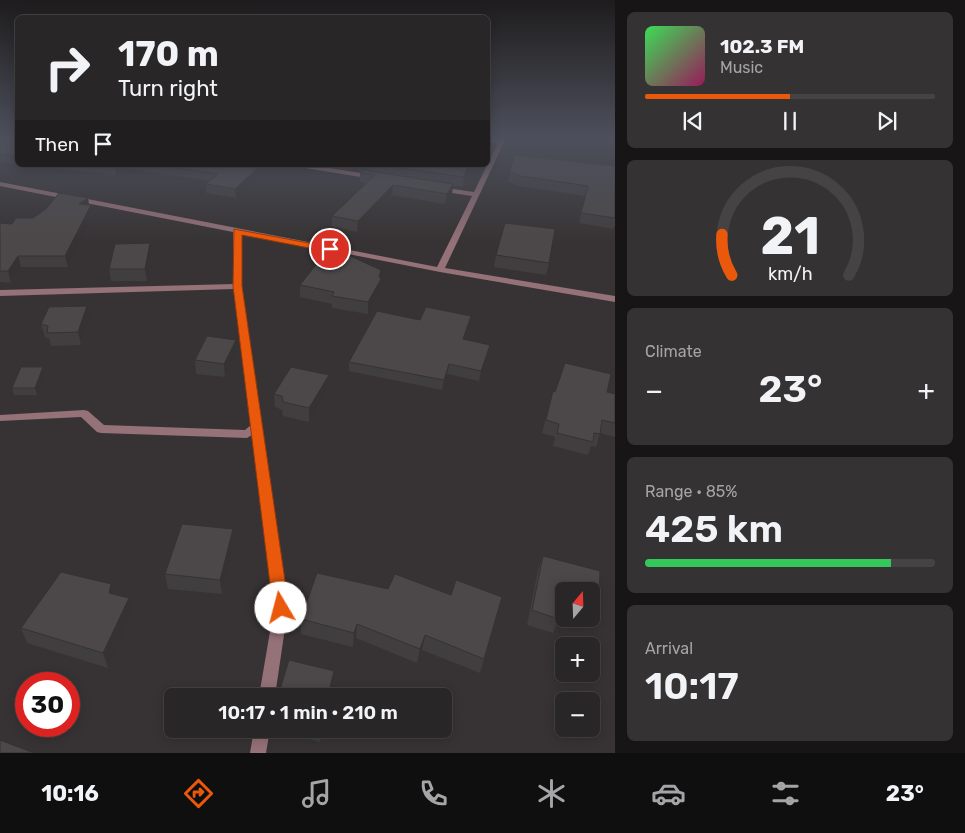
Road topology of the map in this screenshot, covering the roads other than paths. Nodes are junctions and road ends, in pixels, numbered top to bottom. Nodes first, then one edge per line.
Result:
1 (348, 173) edge
2 (487, 173) edge
3 (384, 179) edge
4 (0, 184) edge
5 (430, 187) edge
6 (477, 195) junction
7 (237, 231) junction
8 (440, 270) junction
9 (238, 286) junction
10 (0, 292) edge
11 (615, 299) edge
12 (0, 418) edge
13 (256, 427) junction
14 (268, 688) edge
15 (260, 738) edge
16 (258, 753) edge

1 - 3 street
2 - 6 street
4 - 7 street
5 - 6 street
6 - 8 street
7 - 8 street
7 - 9 street
8 - 11 street
9 - 10 street
9 - 13 street
12 - 13 street
13 - 14 street
15 - 16 street

